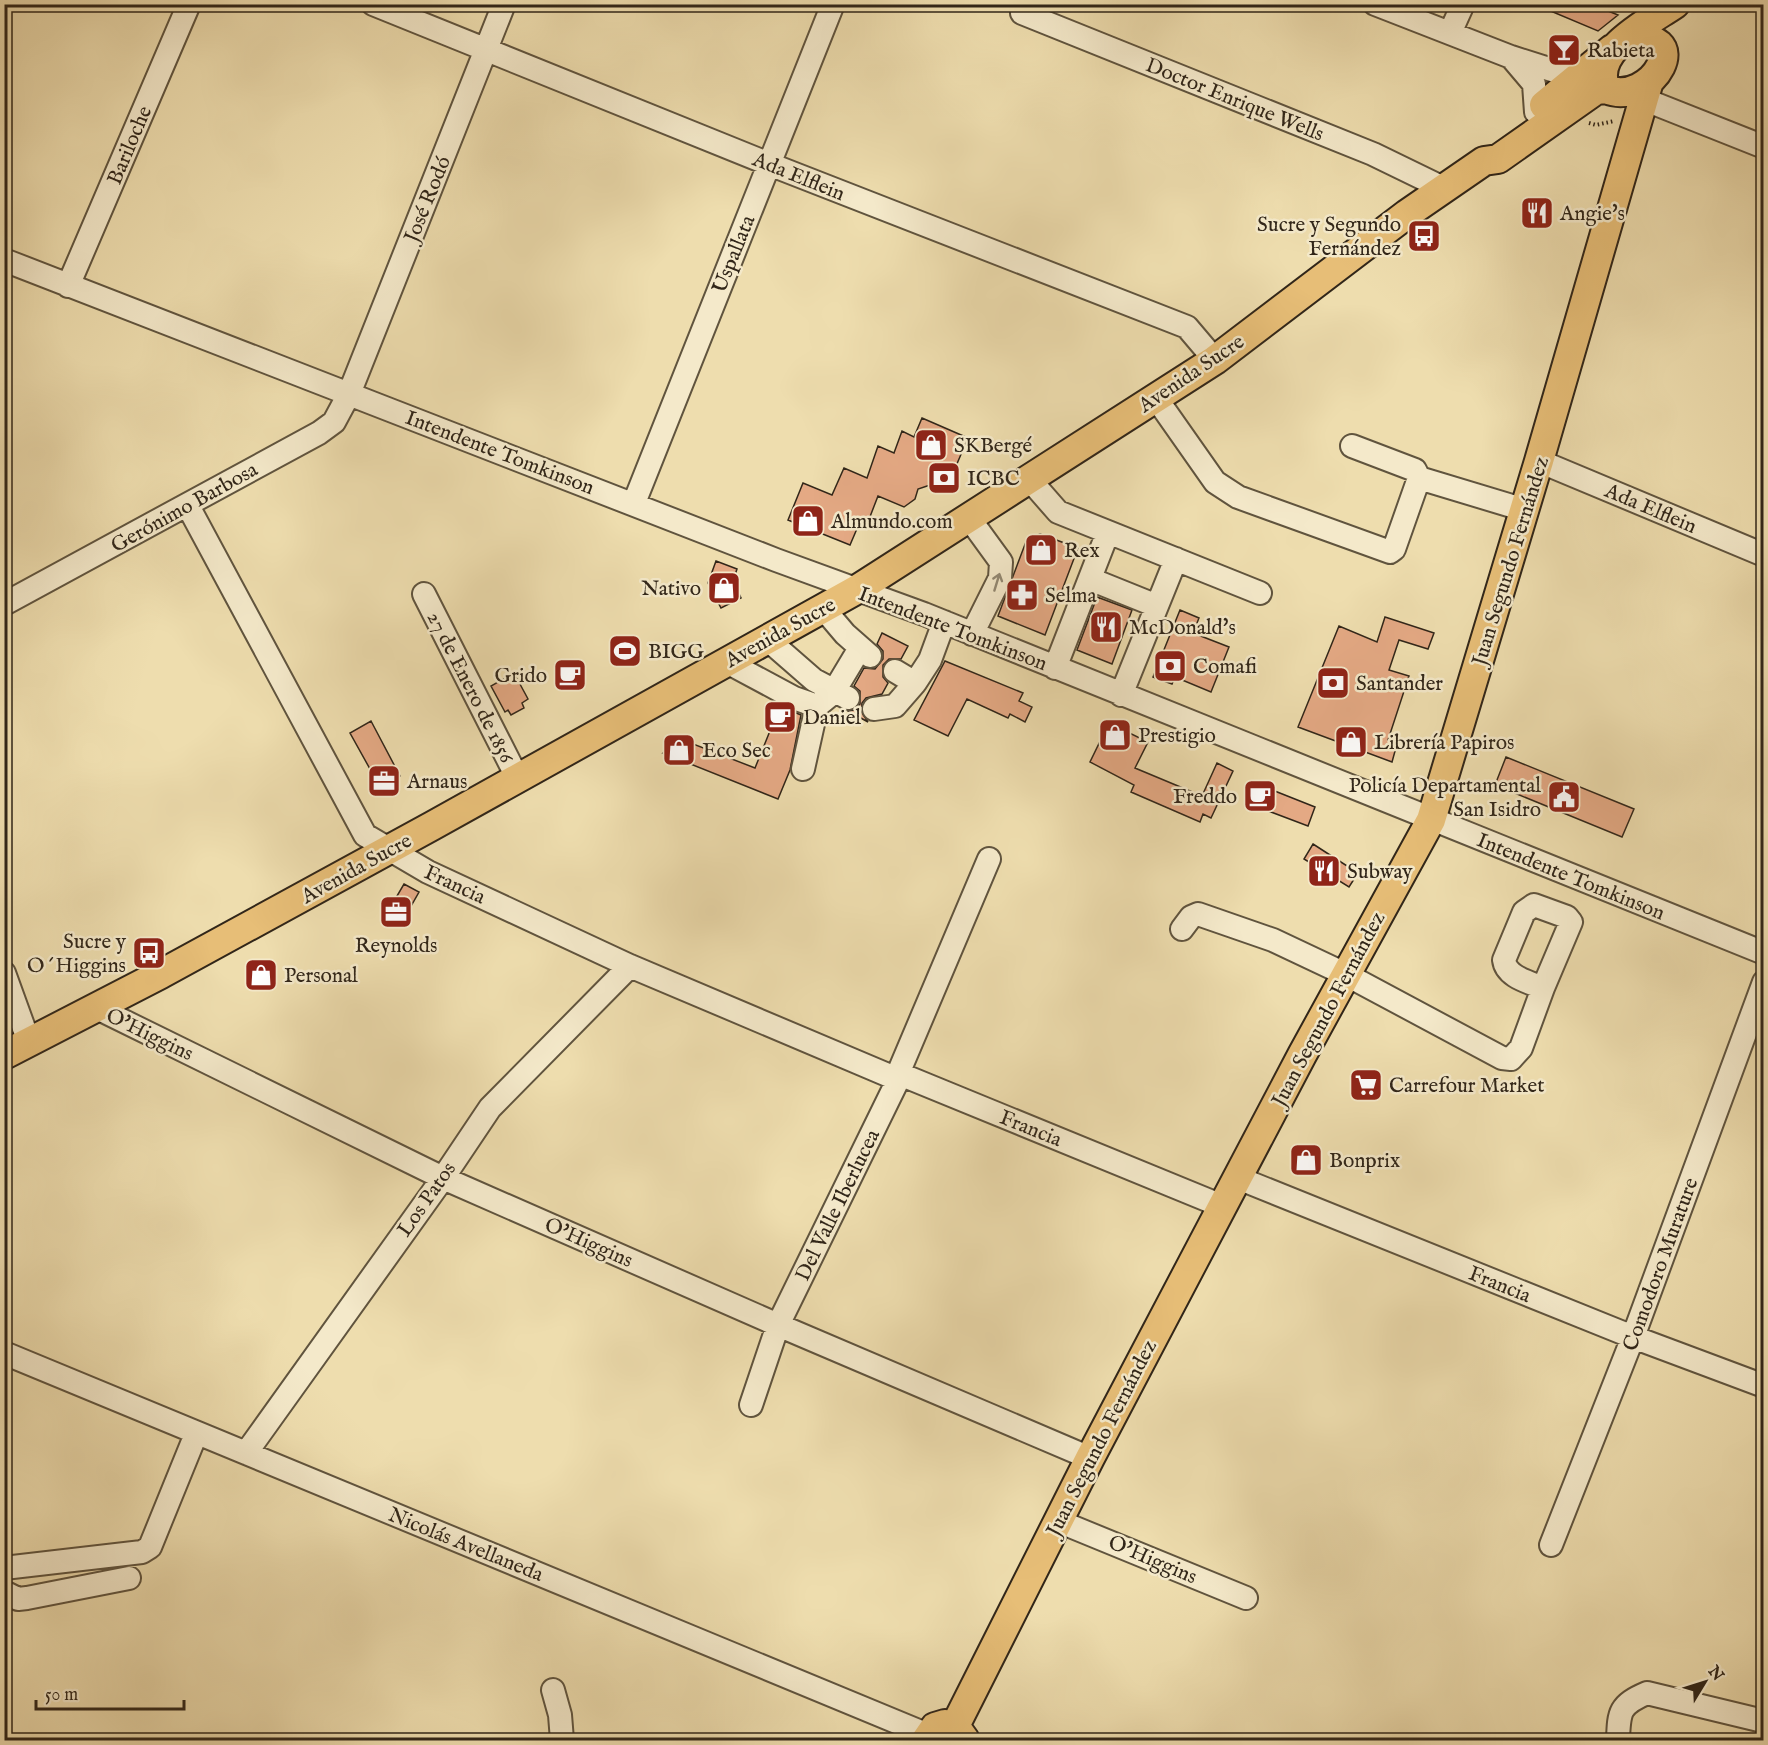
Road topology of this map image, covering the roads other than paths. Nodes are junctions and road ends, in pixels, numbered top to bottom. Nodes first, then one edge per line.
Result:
1 (189, 4) edge
2 (372, 4) edge
3 (504, 4) edge
4 (833, 4) edge
5 (1375, 4) edge
6 (1463, 4) edge
7 (1675, 4) edge
8 (1690, 4) edge
9 (1022, 13) dead end
10 (1450, 33) junction
11 (1617, 45) junction
12 (487, 49) junction
13 (1664, 56) junction
14 (1511, 57) junction
15 (1577, 78) junction
16 (1627, 91) junction
17 (1536, 112) junction
18 (1764, 147) edge
19 (1484, 161) junction
20 (769, 164) junction
21 (1445, 189) junction
22 (4, 260) edge
23 (68, 286) junction
24 (1215, 360) junction
25 (349, 394) junction
26 (1156, 398) junction
27 (1352, 446) dead end
28 (1539, 461) junction
29 (1419, 478) junction
30 (1030, 480) junction
31 (634, 503) junction
32 (188, 506) junction
33 (1525, 510) junction
34 (969, 518) junction
35 (1108, 532) junction
36 (1764, 555) edge
37 (1176, 559) junction
38 (1090, 579) junction
39 (856, 590) junction
40 (1260, 592) dead end
41 (424, 594) dead end
42 (4, 604) edge
43 (1157, 606) junction
44 (823, 608) junction
45 (944, 622) junction
46 (972, 634) junction
47 (767, 639) junction
48 (727, 662) junction
49 (1055, 668) junction
50 (895, 671) dead end
51 (915, 683) junction
52 (1121, 695) junction
53 (833, 699) junction
54 (874, 709) dead end
55 (803, 769) dead end
56 (518, 780) junction
57 (1431, 820) junction
58 (388, 850) junction
59 (989, 859) dead end
60 (1182, 929) dead end
61 (1764, 953) edge
62 (630, 966) junction
63 (4, 973) edge
64 (1345, 974) junction
65 (1764, 982) edge
66 (1543, 988) junction
67 (97, 1008) junction
68 (29, 1042) junction
69 (4, 1055) edge
70 (898, 1077) junction
71 (443, 1178) junction
72 (1238, 1178) junction
73 (1222, 1206) junction
74 (778, 1325) junction
75 (1633, 1337) junction
76 (4, 1353) edge
77 (1764, 1386) edge
78 (751, 1405) dead end
79 (196, 1434) junction
80 (246, 1453) junction
81 (1090, 1458) junction
82 (1058, 1521) junction
83 (1551, 1545) dead end
84 (4, 1568) edge
85 (129, 1578) dead end
86 (4, 1592) edge
87 (1246, 1598) dead end
88 (553, 1690) dead end
89 (1759, 1720) dead end
90 (960, 1733) edge
91 (927, 1738) edge
92 (562, 1740) edge
93 (1618, 1740) edge

1 - 23 street, Bariloche
2 - 12 street, Ada Elflein
3 - 12 street, José Rodó
4 - 20 street, Uspallata
5 - 10 street
6 - 10 street
7 - 11 main road, Avenida Sucre
8 - 13 main road
9 - 21 street, Doctor Enrique Wells
10 - 14 street
11 - 13 main road
11 - 15 main road, Avenida Sucre
11 - 16 main road
12 - 20 street, Ada Elflein
12 - 25 street, José Rodó
13 - 16 main road
14 - 15 street
14 - 17 street
15 - 17 main road, Avenida Sucre
16 - 18 street
16 - 19 main road, Avenida Sucre
16 - 28 main road, Juan Segundo Fernández
17 - 19 main road, Avenida Sucre
19 - 21 main road, Avenida Sucre
20 - 24 street, Ada Elflein
20 - 31 street, Uspallata
21 - 24 main road, Avenida Sucre
22 - 23 street, Intendente Tomkinson
23 - 25 street, Intendente Tomkinson
24 - 26 main road, Avenida Sucre
25 - 31 street, Intendente Tomkinson
25 - 32 street, Gerónimo Barbosa
26 - 29 street
26 - 30 main road, Avenida Sucre
27 - 29 street
28 - 33 main road, Juan Segundo Fernández
28 - 36 street, Ada Elflein
29 - 33 street
30 - 34 main road, Avenida Sucre
30 - 35 street
31 - 39 street, Intendente Tomkinson
32 - 42 street, Gerónimo Barbosa
32 - 58 street, Francia
33 - 57 main road, Juan Segundo Fernández
34 - 39 main road, Avenida Sucre
46 -> 34 street
35 - 37 street
35 - 38 street
37 - 40 street
37 - 43 street
38 - 43 street
38 - 49 street
39 - 44 main road, Avenida Sucre
39 - 45 street, Intendente Tomkinson
41 - 56 street, 27 de Enero de 1856
43 - 52 street
44 - 47 main road, Avenida Sucre
44 - 53 street
45 - 46 street, Intendente Tomkinson
45 - 51 street
46 - 49 street, Intendente Tomkinson
47 - 48 main road, Avenida Sucre
47 - 53 street
48 - 53 street
48 - 56 main road, Avenida Sucre
49 - 52 street, Intendente Tomkinson
50 - 51 street
51 - 54 street
52 - 57 street, Intendente Tomkinson
53 - 55 street
56 - 58 main road, Avenida Sucre
57 - 61 street, Intendente Tomkinson
57 - 64 main road, Juan Segundo Fernández
58 - 62 street, Francia
58 - 67 main road, Avenida Sucre
59 - 70 street, Del Valle Iberlucea
60 - 64 street
62 - 70 street, Francia
62 - 71 street, Los Patos
63 - 68 street
64 - 66 street
64 - 72 main road, Juan Segundo Fernández
65 - 75 street, Comodoro Murature
66 - 66 street
67 - 68 main road, Avenida Sucre
67 - 71 street, O'Higgins
68 - 69 main road, Avenida Sucre
70 - 73 street, Francia
70 - 74 street, Del Valle Iberlucea
71 - 74 street, O'Higgins
71 - 80 street, Los Patos
72 - 73 main road, Juan Segundo Fernández
72 - 75 street, Francia
73 - 81 main road, Juan Segundo Fernández
74 - 78 street, Del Valle Iberlucea
74 - 81 street, O'Higgins
75 - 77 street, Francia
75 - 83 street, Comodoro Murature
76 - 79 street, Nicolás Avellaneda
79 - 80 street, Nicolás Avellaneda
79 - 84 street
80 - 91 street, Nicolás Avellaneda
81 - 82 main road, Juan Segundo Fernández
82 - 87 street, O'Higgins
82 - 90 main road, Juan Segundo Fernández
85 - 86 street
88 - 92 street
89 - 93 street
90 - 91 main road

